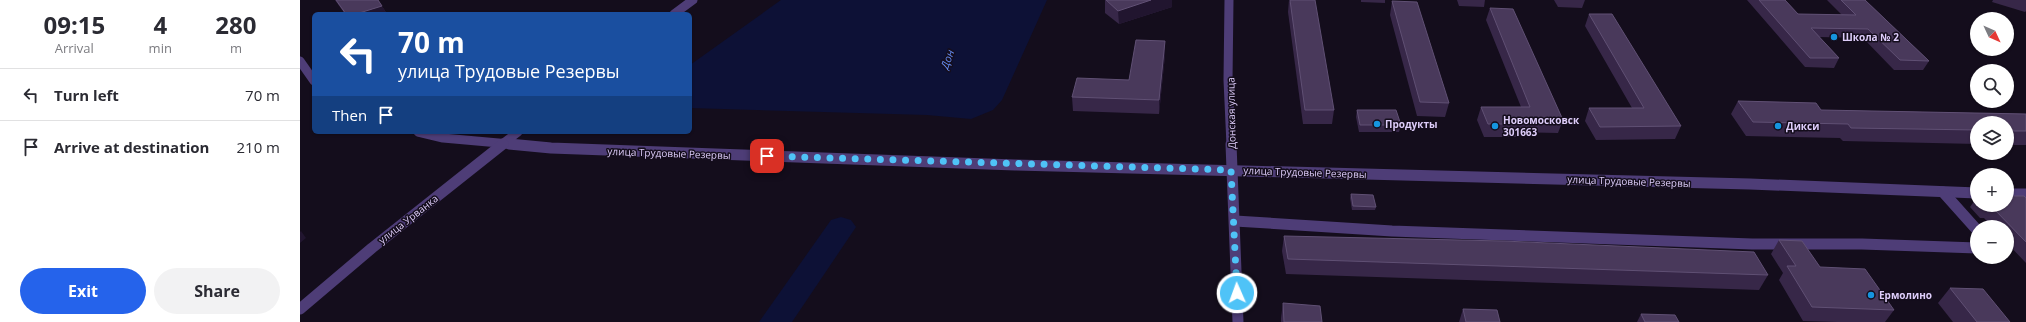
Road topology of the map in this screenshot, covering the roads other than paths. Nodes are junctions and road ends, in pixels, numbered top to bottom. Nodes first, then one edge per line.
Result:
1 (693, 0) edge
2 (1229, 0) edge
3 (677, 12) edge
4 (300, 61) edge
5 (312, 79) edge
6 (426, 134) edge
7 (515, 134) edge
8 (503, 143) junction
9 (1231, 170) junction
10 (1943, 192) junction
11 (1970, 193) edge
12 (2014, 194) edge
13 (2026, 194) edge
14 (1235, 221) junction
15 (1970, 222) edge
16 (1970, 248) edge
17 (300, 309) edge
18 (1238, 322) edge

1 - 3 street
2 - 9 street, Донская улица
4 - 5 street
6 - 8 street, улица Трудовые Резервы
7 - 8 street, улица Урванка
8 - 9 street, улица Трудовые Резервы
8 - 17 street, улица Урванка
9 - 10 street, улица Трудовые Резервы
9 - 14 street, Донская улица
10 - 11 street, улица Трудовые Резервы
10 - 15 street
12 - 13 street
14 - 16 street
14 - 18 street, Донская улица

